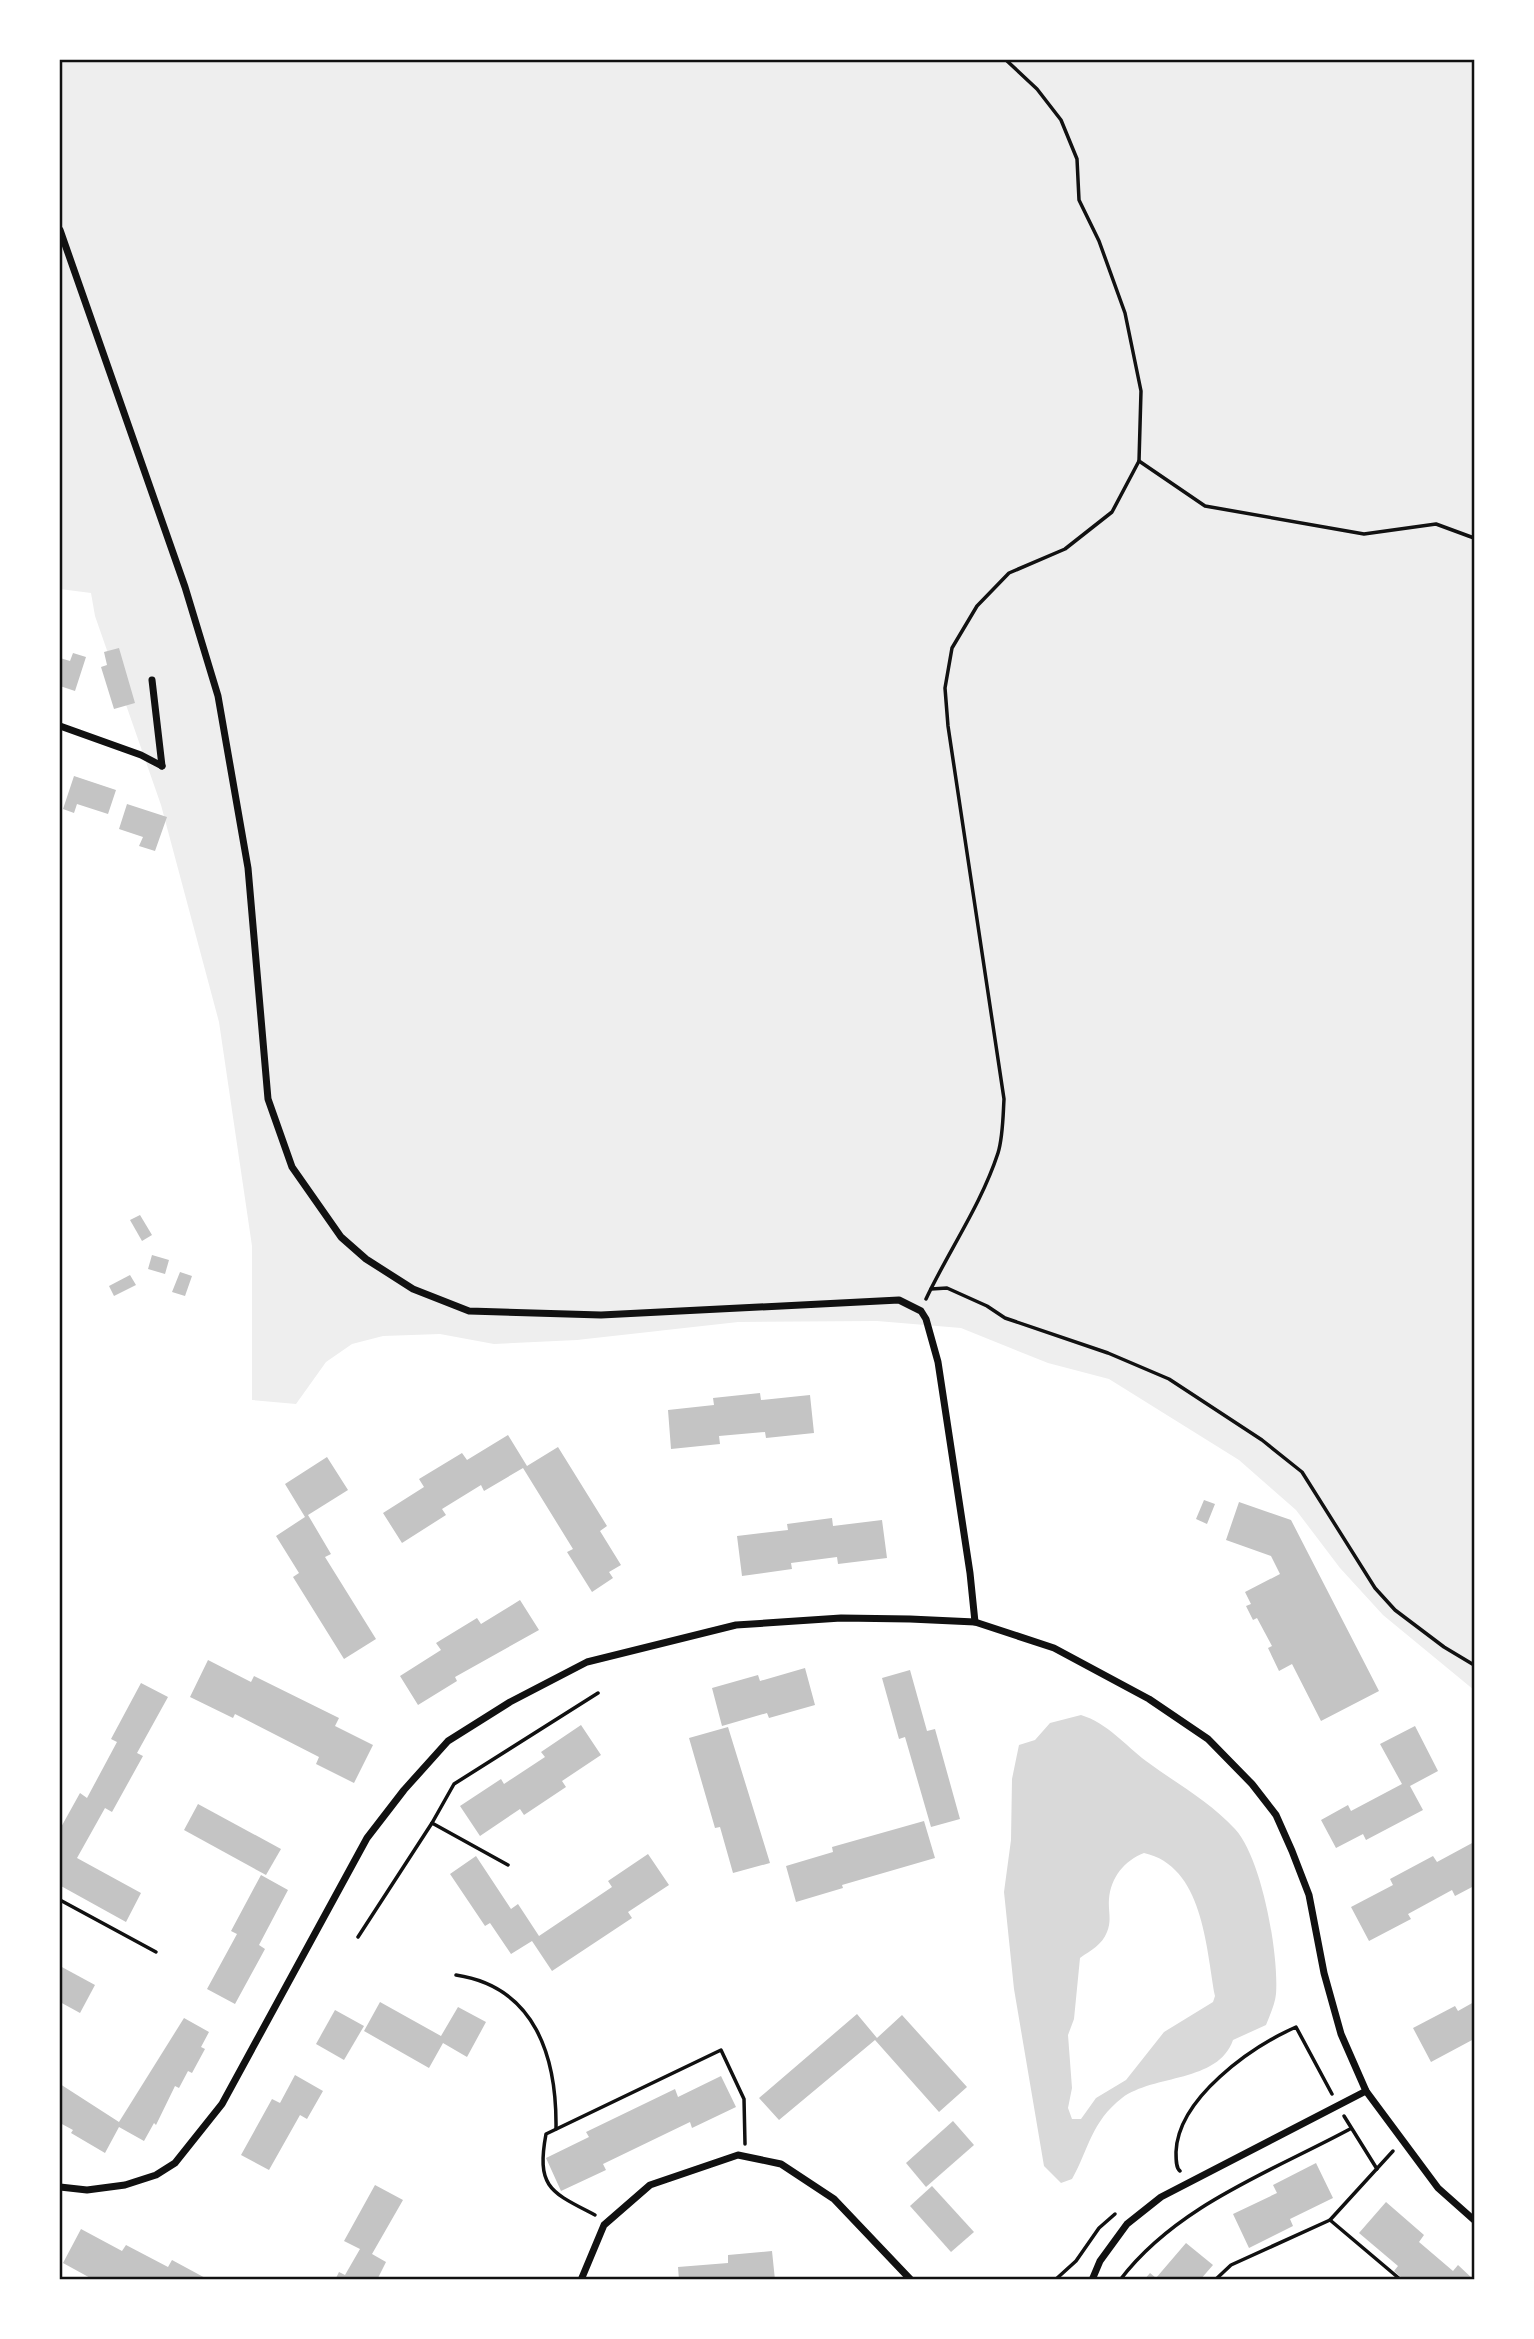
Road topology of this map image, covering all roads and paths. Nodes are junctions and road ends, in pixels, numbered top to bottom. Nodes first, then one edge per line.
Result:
1 (1006, 60) edge
2 (60, 230) edge
3 (1139, 461) junction
4 (1475, 538) edge
5 (152, 680) dead end
6 (60, 726) edge
7 (931, 1289) junction
8 (920, 1311) junction
9 (975, 1622) junction
10 (1475, 1665) edge
11 (598, 1693) dead end
12 (432, 1823) junction
13 (508, 1866) dead end
14 (60, 1900) edge
15 (358, 1937) dead end
16 (156, 1952) dead end
17 (456, 1975) dead end
18 (1366, 2091) junction
19 (1319, 2097) dead end
20 (556, 2129) junction
21 (1401, 2141) junction
22 (746, 2157) junction
23 (1190, 2166) dead end
24 (1377, 2169) junction
25 (60, 2187) edge
26 (1330, 2220) junction
27 (1475, 2220) edge
28 (608, 2221) junction
29 (581, 2280) edge
30 (911, 2280) edge
31 (1093, 2280) edge
32 (1120, 2280) edge
33 (1215, 2280) edge
34 (1401, 2280) edge

1 - 3 path
2 - 8 street
3 - 4 path
3 - 7 path
5 - 6 street
7 - 8 path
7 - 10 path
8 - 9 street
9 - 18 street
9 - 25 street
11 - 12 path
12 - 13 path
12 - 15 path
14 - 16 path
17 - 20 path
18 - 21 street
18 - 31 street
19 - 23 path
20 - 22 path
20 - 28 path
21 - 24 path
21 - 27 street
22 - 28 street
22 - 30 street
24 - 26 path
24 - 32 path
26 - 33 path
26 - 34 path
28 - 29 street

